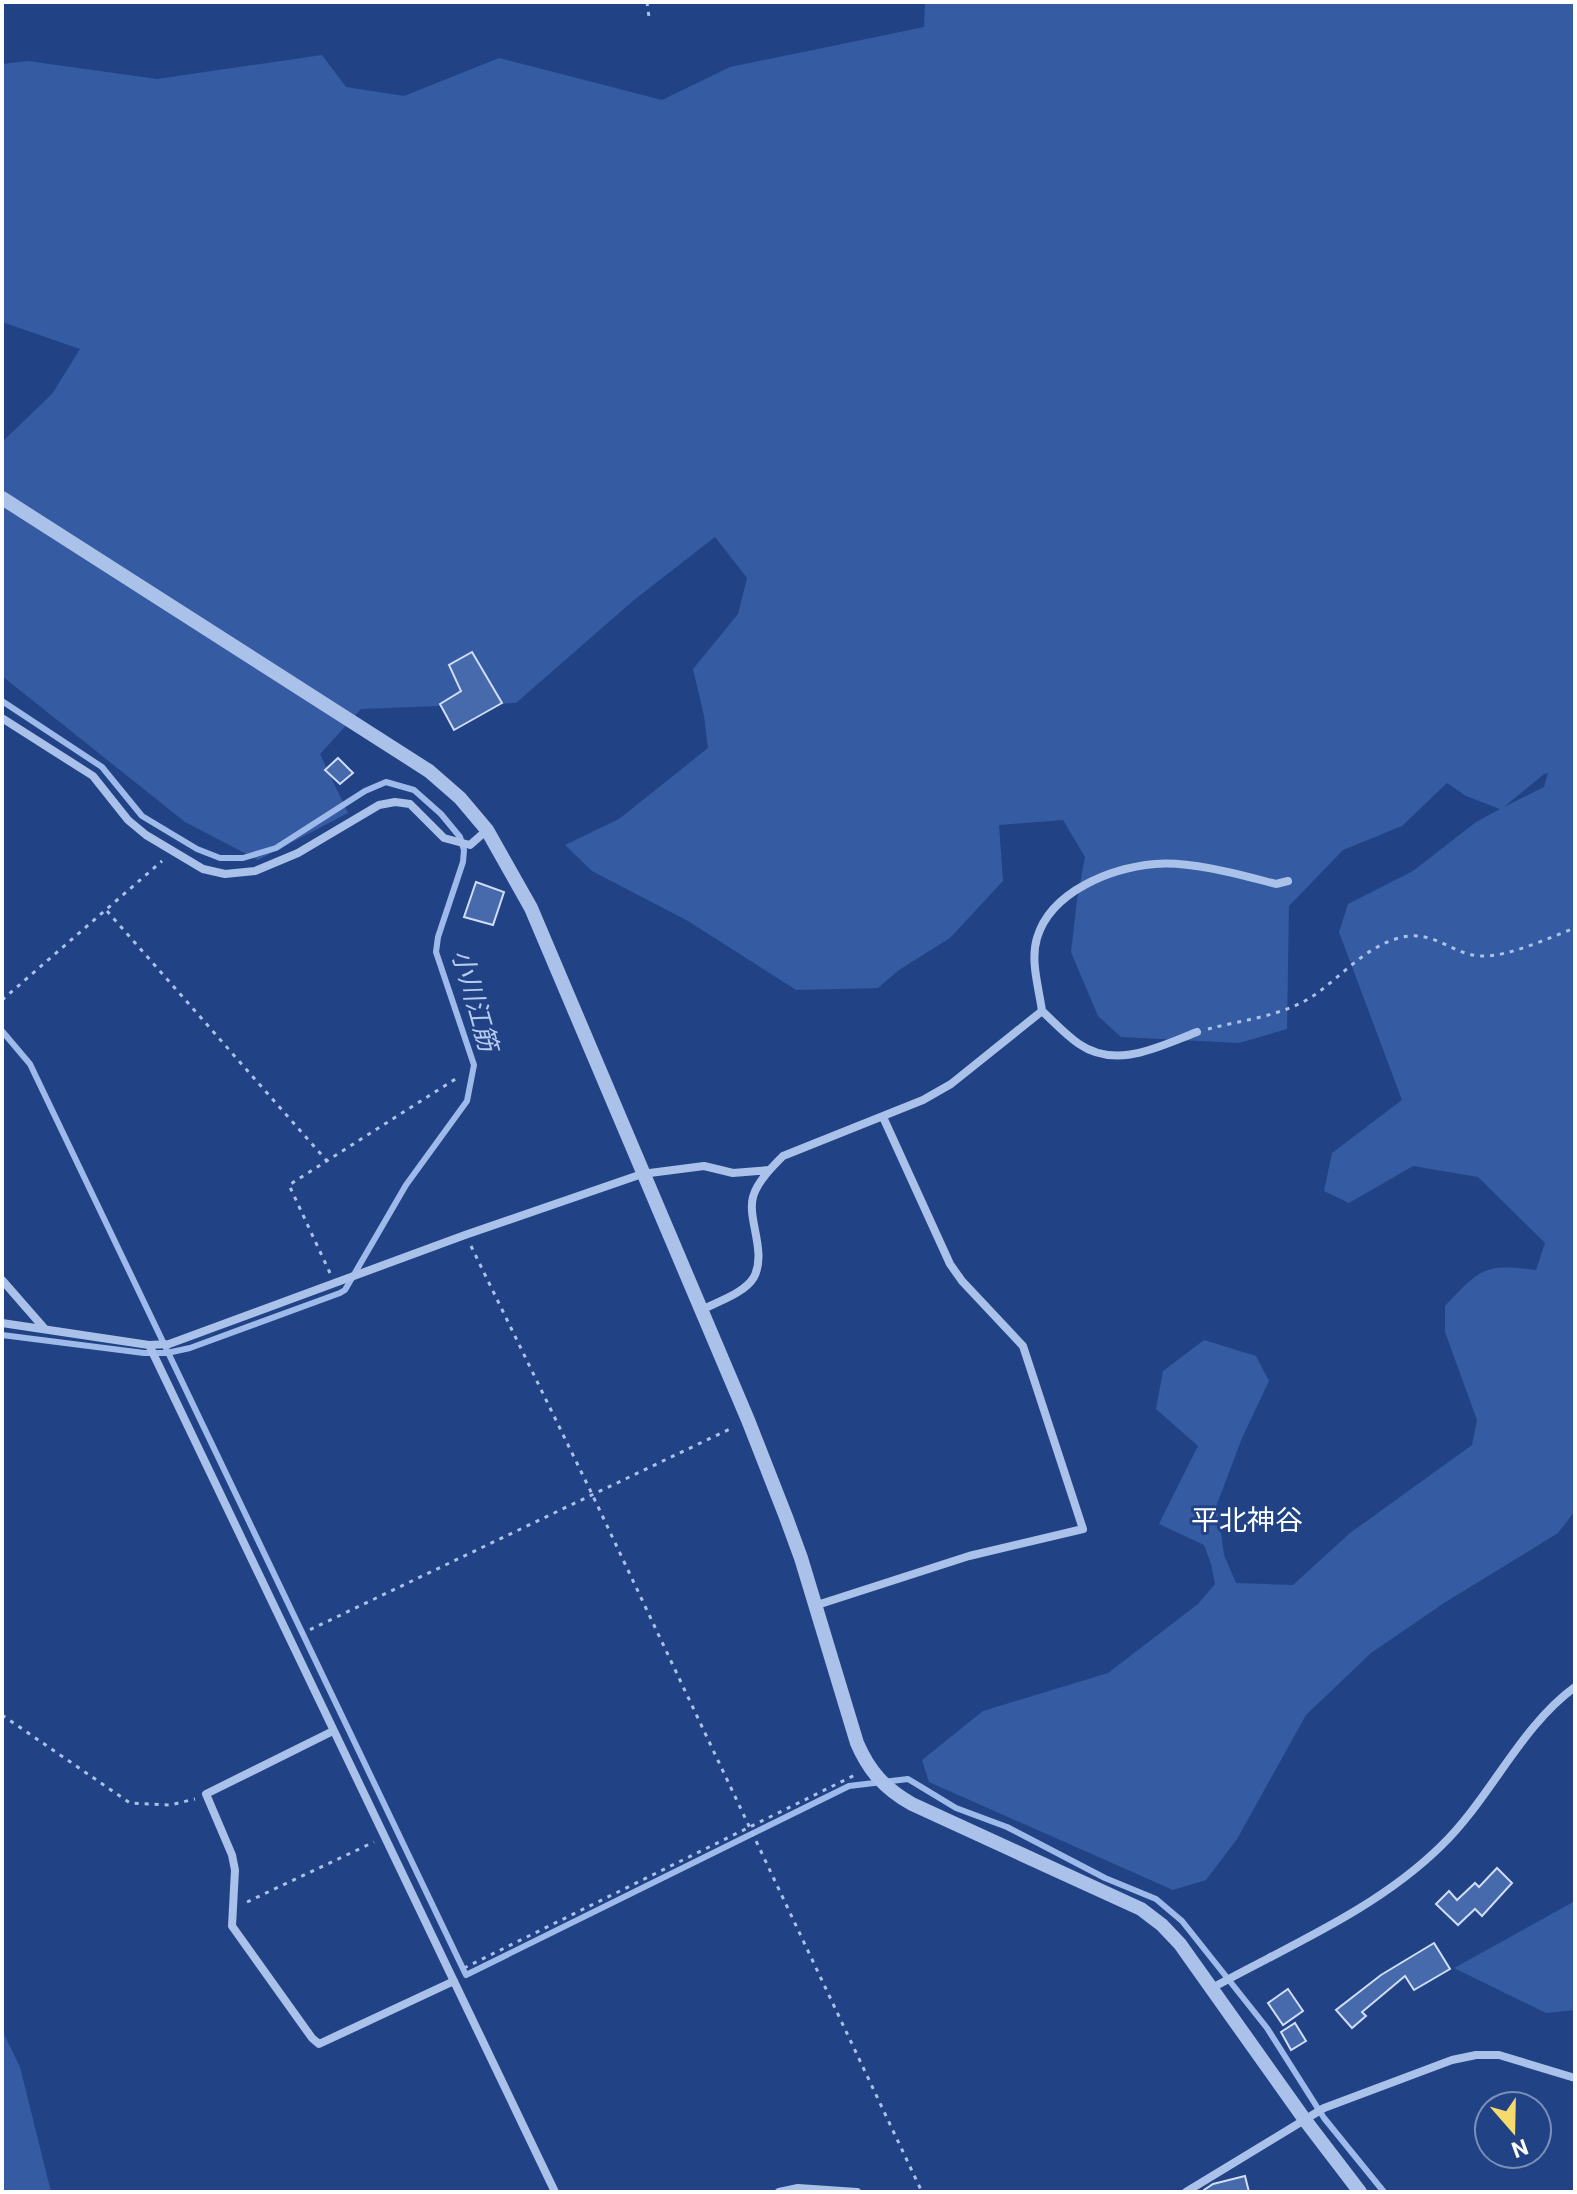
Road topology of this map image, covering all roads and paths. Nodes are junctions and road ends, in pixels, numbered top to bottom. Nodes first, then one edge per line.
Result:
1 (647, 2) edge
2 (649, 17) dead end
3 (2, 498) edge
4 (2, 718) edge
5 (487, 830) junction
6 (172, 852) junction
7 (1288, 881) dead end
8 (107, 911) junction
9 (1575, 928) edge
10 (2, 1000) edge
11 (1042, 1011) junction
12 (1197, 1032) joint
13 (457, 1078) dead end
14 (883, 1117) junction
15 (327, 1161) junction
16 (769, 1170) junction
17 (642, 1174) junction
18 (465, 1235) junction
19 (2, 1280) edge
20 (340, 1282) junction
21 (701, 1310) junction
22 (2, 1323) edge
23 (45, 1328) junction
24 (154, 1350) junction
25 (748, 1420) junction
26 (592, 1494) junction
27 (814, 1606) junction
28 (298, 1636) dead end
29 (1575, 1687) edge
30 (2, 1715) edge
31 (333, 1731) junction
32 (870, 1769) junction
33 (206, 1794) junction
34 (749, 1826) junction
35 (384, 1837) junction
36 (232, 1909) junction
37 (468, 1966) dead end
38 (454, 1981) junction
39 (1217, 1986) junction
40 (1575, 2078) edge
41 (1310, 2117) junction
42 (555, 2192) edge
43 (779, 2192) edge
44 (857, 2192) edge
45 (922, 2192) edge
46 (1186, 2192) edge
47 (1360, 2192) edge

1 - 2 path
3 - 5 street
4 - 6 street
5 - 6 street
5 - 17 street
6 - 8 path
7 - 11 street
8 - 10 path
8 - 15 path
9 - 12 path
11 - 12 street
11 - 14 street
13 - 15 path
14 - 16 street
14 - 27 street
15 - 20 path
16 - 17 street
16 - 21 street
17 - 18 street
17 - 21 street
18 - 20 street
18 - 26 path
19 - 23 street
20 - 24 street
21 - 25 street
22 - 23 street
23 - 24 street
24 - 31 street
25 - 26 path
25 - 27 street
26 - 28 path
26 - 34 path
27 - 32 street
29 - 39 street
30 - 33 path
31 - 33 street
31 - 35 street
32 - 34 path
32 - 39 street
33 - 36 street
34 - 37 path
34 - 45 path
35 - 36 path
35 - 38 street
36 - 38 street
38 - 42 street
39 - 41 street
40 - 41 street
41 - 46 street
41 - 47 street
43 - 44 street

